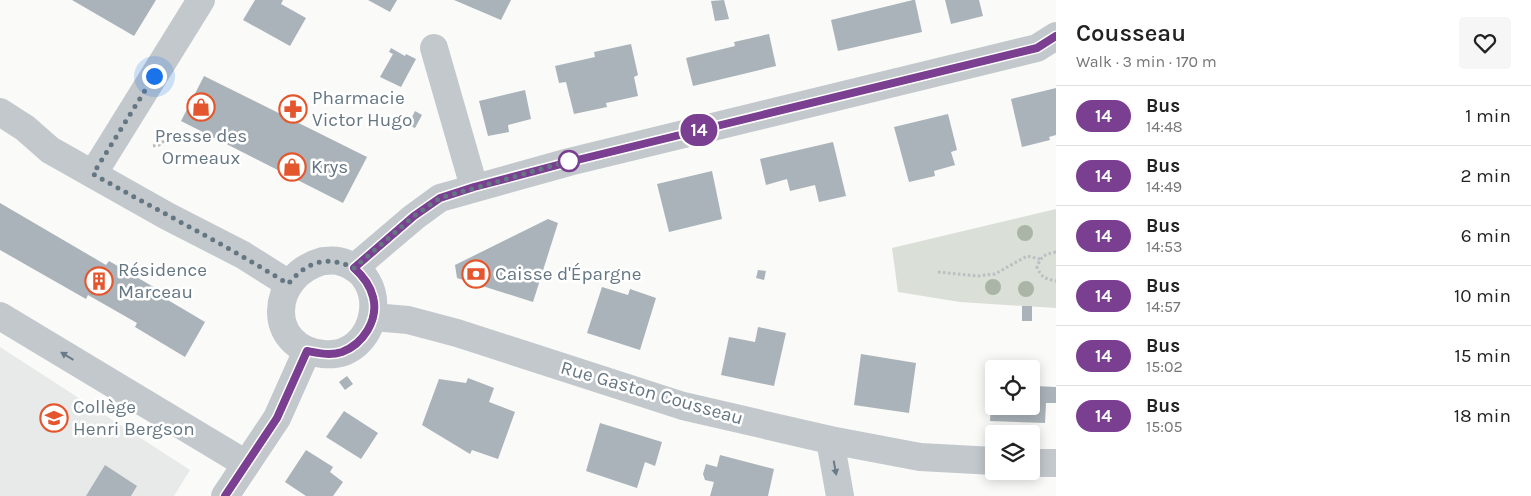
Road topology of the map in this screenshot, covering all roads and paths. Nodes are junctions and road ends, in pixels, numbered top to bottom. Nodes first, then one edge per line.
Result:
1 (200, 0) edge
2 (1056, 36) edge
3 (434, 48) dead end
4 (0, 112) edge
5 (175, 132) dead end
6 (153, 146) dead end
7 (93, 174) junction
8 (474, 187) junction
9 (1056, 252) edge
10 (1040, 259) junction
11 (354, 268) junction
12 (938, 272) dead end
13 (1056, 281) edge
14 (288, 284) junction
15 (0, 316) edge
16 (373, 317) junction
17 (307, 351) junction
18 (830, 440) junction
19 (985, 460) edge
20 (1040, 463) edge
21 (1056, 463) edge
22 (246, 464) junction
23 (225, 496) edge
24 (840, 496) edge

1 - 7 street
2 - 8 street
3 - 8 street
4 - 7 street
5 - 6 path
7 - 14 street
8 - 11 street
9 - 10 path
10 - 12 path
10 - 13 path
11 - 14 street
11 - 16 street
14 - 17 street
22 -> 15 street
16 - 17 street
16 - 18 street, Rue Gaston Cousseau
17 - 22 street
18 - 19 street, Rue Gaston Cousseau
18 -> 24 street
20 - 21 street
22 - 23 street

